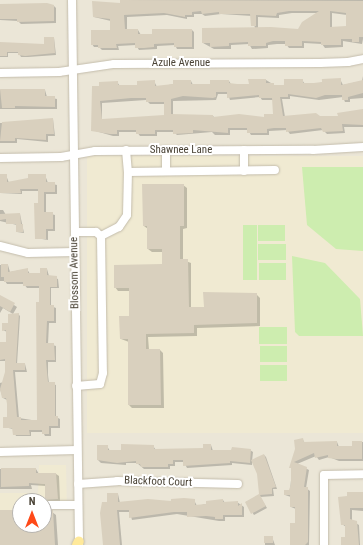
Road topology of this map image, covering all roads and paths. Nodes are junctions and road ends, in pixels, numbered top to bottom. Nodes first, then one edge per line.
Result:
1 (72, 0) edge
2 (363, 59) edge
3 (73, 69) junction
4 (0, 73) edge
5 (363, 147) edge
6 (126, 150) junction
7 (166, 150) junction
8 (244, 150) junction
9 (74, 154) junction
10 (0, 158) edge
11 (166, 170) junction
12 (275, 170) dead end
13 (244, 171) junction
14 (128, 172) junction
15 (74, 232) junction
16 (101, 236) junction
17 (0, 246) edge
18 (74, 252) junction
19 (76, 386) junction
20 (77, 450) junction
21 (0, 452) edge
22 (363, 474) edge
23 (78, 484) junction
24 (238, 484) dead end
25 (52, 505) edge
26 (78, 505) junction
27 (78, 544) edge
28 (324, 545) edge

1 - 3 street, Blossom Avenue
2 - 3 street, Azule Avenue
3 - 4 street, Azule Avenue
3 - 9 street, Blossom Avenue
5 - 8 street, Shawnee Lane
6 - 7 street, Shawnee Lane
6 - 9 street, Shawnee Lane
6 - 14 street
7 - 8 street, Shawnee Lane
7 - 11 street
8 - 13 street
9 - 10 street, Shawnee Lane
9 - 15 street, Blossom Avenue
11 - 13 street
11 - 14 street
12 - 13 street
14 - 16 street
15 - 16 street
15 - 18 street, Blossom Avenue
16 - 19 street
17 - 18 street
18 - 19 street, Blossom Avenue
19 - 20 street, Blossom Avenue
20 - 21 street
20 - 23 street, Blossom Avenue
22 - 28 street
23 - 24 street, Blackfoot Court
23 - 26 street, Blossom Avenue
25 - 26 street
26 - 27 street, Blossom Avenue

